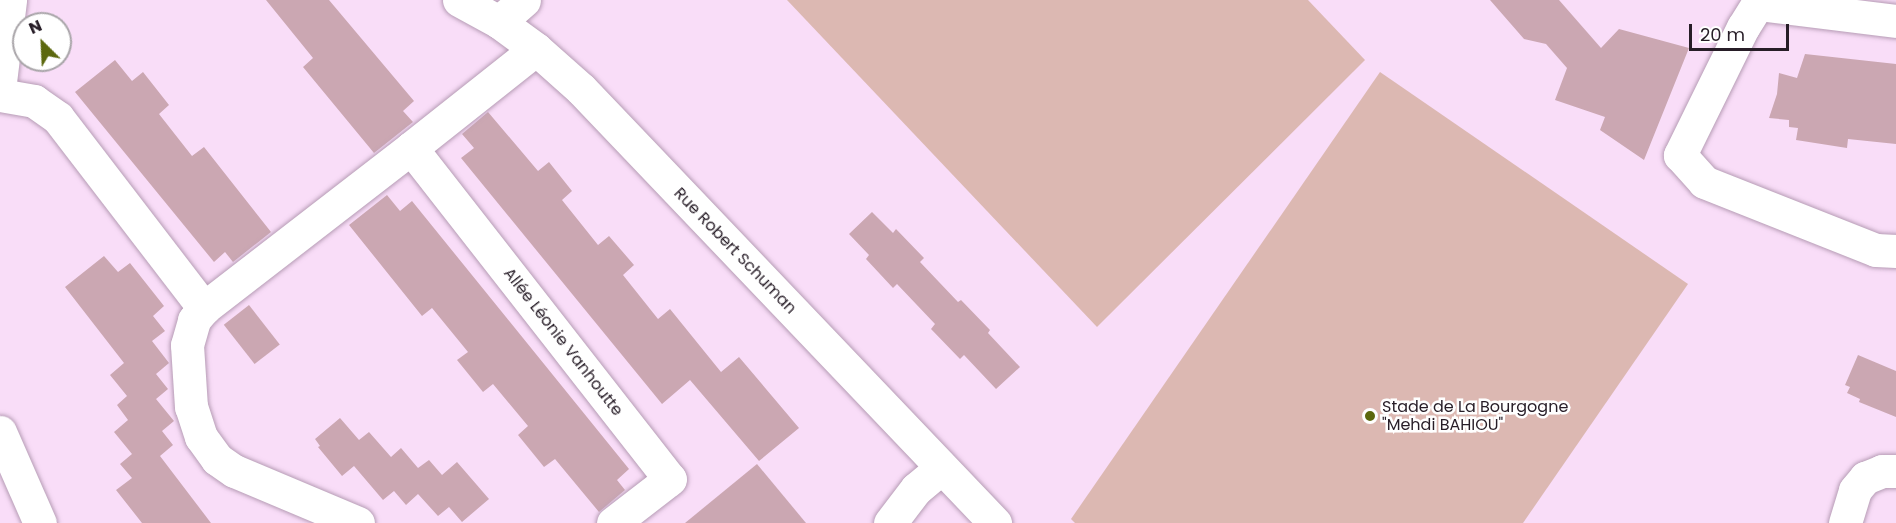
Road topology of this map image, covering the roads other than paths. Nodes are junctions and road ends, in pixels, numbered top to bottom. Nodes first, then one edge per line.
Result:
1 (10, 0) edge
2 (459, 0) edge
3 (524, 0) edge
4 (1759, 2) edge
5 (1896, 21) edge
6 (499, 22) junction
7 (536, 49) junction
8 (0, 82) edge
9 (0, 95) edge
10 (411, 148) junction
11 (1896, 251) edge
12 (204, 308) junction
13 (0, 432) edge
14 (941, 468) junction
15 (1896, 471) edge
16 (40, 523) edge
17 (358, 523) edge
18 (613, 523) edge
19 (890, 523) edge
20 (995, 523) edge
21 (1845, 523) edge

1 - 8 street
2 - 6 street, Rue Robert Schuman
3 - 6 street
4 - 5 street
4 - 11 street
6 - 7 street, Rue Robert Schuman
7 - 10 street
7 - 14 street, Rue Robert Schuman
9 - 12 street
10 - 12 street
10 - 18 street, Allée Léonie Vanhoutte
12 - 17 street
13 - 16 street
14 - 19 street
14 - 20 street, Rue Robert Schuman
15 - 21 street

